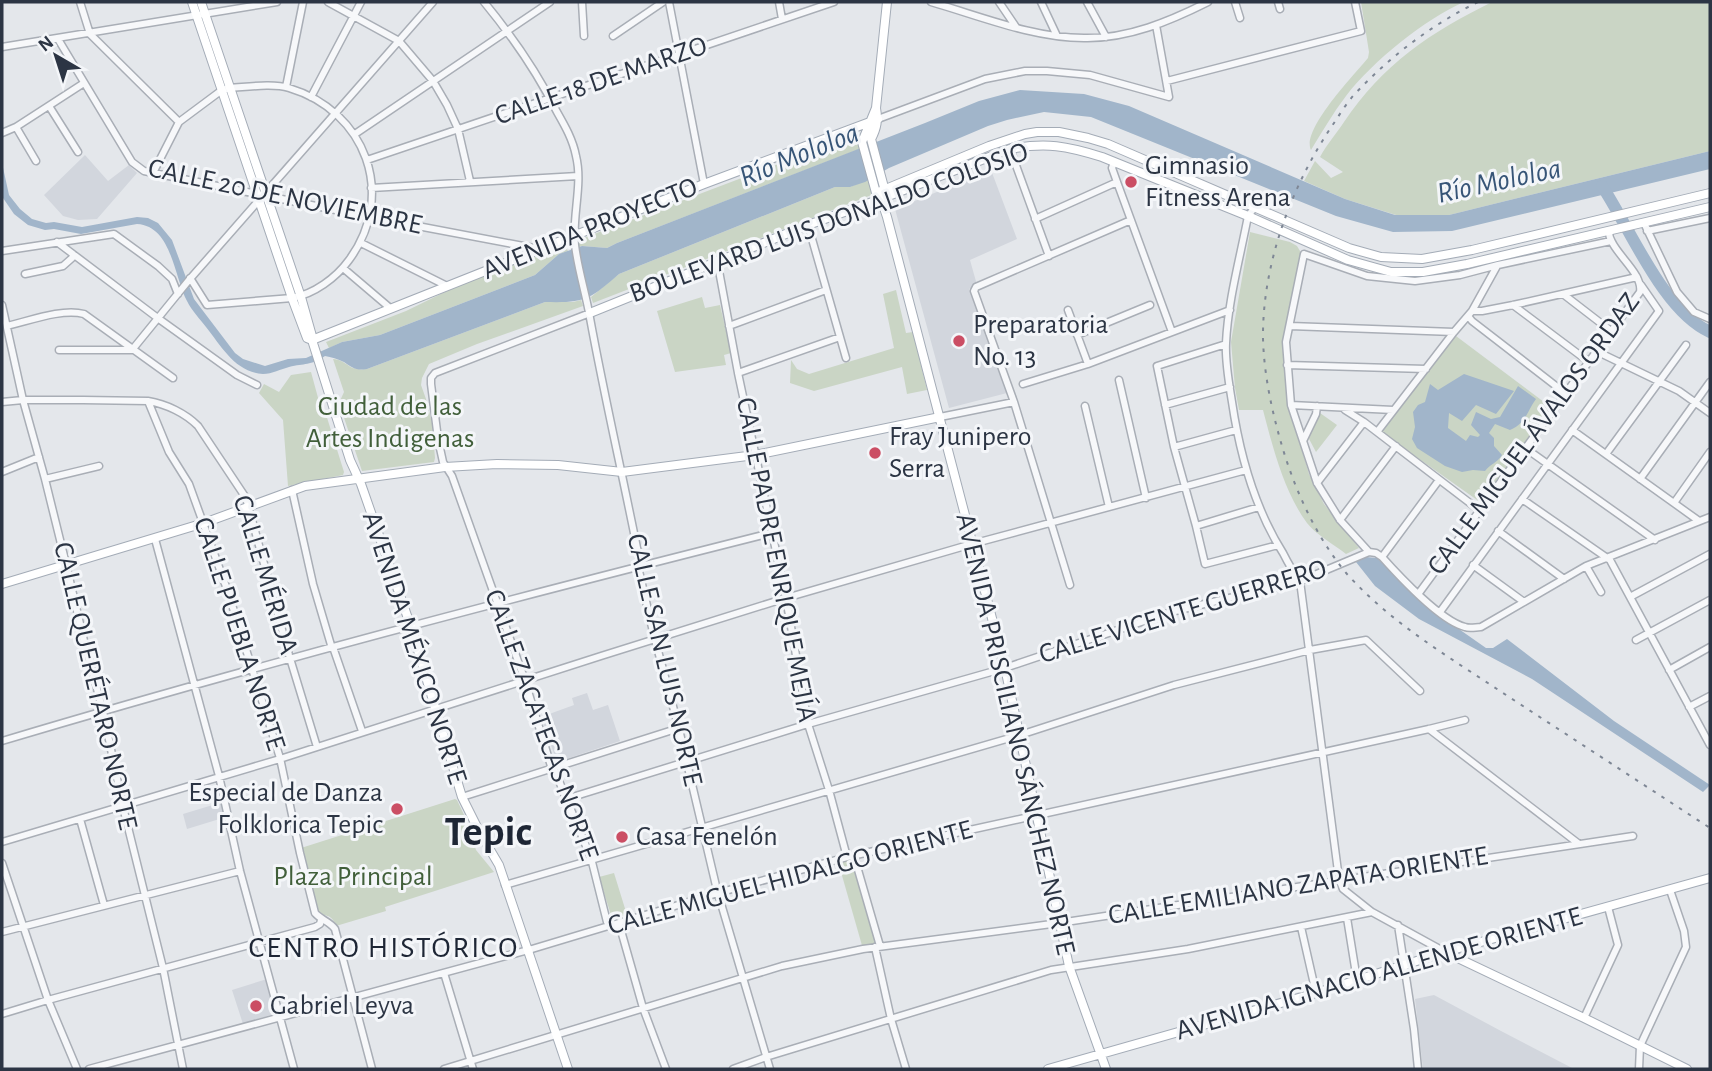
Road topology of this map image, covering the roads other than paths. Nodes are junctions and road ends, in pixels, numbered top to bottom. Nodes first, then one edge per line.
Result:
1 (80, 2) edge
2 (192, 2) edge
3 (201, 2) edge
4 (277, 2) edge
5 (303, 2) edge
6 (328, 2) edge
7 (361, 2) edge
8 (433, 2) edge
9 (484, 2) edge
10 (550, 2) edge
11 (582, 2) edge
12 (663, 2) edge
13 (669, 2) edge
14 (779, 2) edge
15 (834, 2) edge
16 (887, 2) edge
17 (932, 2) edge
18 (999, 2) edge
19 (1041, 2) edge
20 (1087, 2) edge
21 (1208, 2) edge
22 (1235, 2) edge
23 (1355, 2) edge
24 (201, 15) junction
25 (354, 15) junction
26 (1240, 18) dead end
27 (782, 19) junction
28 (1156, 25) junction
29 (1016, 27) junction
30 (507, 31) junction
31 (90, 34) junction
32 (584, 36) dead end
33 (613, 36) dead end
34 (1057, 36) junction
35 (1106, 37) junction
36 (58, 39) junction
37 (399, 41) junction
38 (2, 47) edge
39 (679, 54) junction
40 (433, 81) junction
41 (1167, 81) junction
42 (84, 83) junction
43 (286, 87) junction
44 (226, 89) junction
45 (311, 97) junction
46 (550, 98) junction
47 (49, 106) junction
48 (335, 113) junction
49 (873, 120) junction
50 (179, 122) junction
51 (16, 127) junction
52 (458, 130) junction
53 (2, 133) edge
54 (355, 134) junction
55 (989, 146) junction
56 (1010, 149) junction
57 (78, 152) dead end
58 (992, 157) junction
59 (367, 160) junction
60 (36, 161) dead end
61 (1114, 162) junction
62 (153, 173) junction
63 (578, 176) junction
64 (470, 181) junction
65 (1116, 182) junction
66 (704, 184) junction
67 (371, 188) junction
68 (1710, 193) edge
69 (262, 196) junction
70 (882, 197) junction
71 (1255, 207) junction
72 (1710, 207) edge
73 (1248, 216) junction
74 (370, 217) junction
75 (1710, 218) edge
76 (1035, 219) junction
77 (1131, 220) junction
78 (808, 225) junction
79 (1644, 226) junction
80 (1611, 230) junction
81 (575, 236) junction
82 (1611, 241) junction
83 (57, 242) junction
84 (1505, 242) junction
85 (360, 243) junction
86 (539, 249) junction
87 (2, 251) edge
88 (73, 254) junction
89 (1049, 256) junction
90 (717, 260) junction
91 (1499, 260) junction
92 (343, 268) junction
93 (1467, 269) junction
94 (25, 274) dead end
95 (1637, 277) junction
96 (189, 279) junction
97 (1642, 285) junction
98 (447, 286) junction
99 (826, 290) junction
100 (179, 293) junction
101 (1563, 294) junction
102 (296, 297) junction
103 (2, 305) edge
104 (1150, 305) dead end
105 (1513, 305) junction
106 (390, 308) junction
107 (1068, 310) dead end
108 (1230, 310) junction
109 (590, 313) junction
110 (1470, 314) junction
111 (1710, 318) edge
112 (159, 319) junction
113 (7, 326) junction
114 (729, 326) junction
115 (1290, 326) junction
116 (1611, 331) junction
117 (1172, 332) junction
118 (1454, 332) junction
119 (1077, 335) junction
120 (840, 337) junction
121 (313, 344) junction
122 (1226, 344) junction
123 (1686, 345) dead end
124 (59, 350) dead end
125 (132, 350) junction
126 (1597, 351) junction
127 (846, 358) dead end
128 (1588, 362) junction
129 (1621, 363) junction
130 (1088, 364) junction
131 (1287, 365) junction
132 (1426, 369) junction
133 (435, 373) joint
134 (738, 373) junction
135 (173, 378) dead end
136 (1119, 380) dead end
137 (1660, 381) junction
138 (1710, 382) edge
139 (1023, 384) dead end
140 (257, 385) dead end
141 (1230, 387) junction
142 (1565, 393) junction
143 (23, 400) junction
144 (148, 401) junction
145 (2, 402) edge
146 (1014, 402) junction
147 (1695, 402) junction
148 (1165, 405) junction
149 (1290, 405) junction
150 (1085, 406) dead end
151 (1317, 406) junction
152 (1343, 408) junction
153 (1393, 410) junction
154 (1710, 413) edge
155 (940, 417) junction
156 (1364, 422) junction
157 (1236, 430) junction
158 (1572, 430) junction
159 (1377, 432) junction
160 (1303, 441) junction
161 (1396, 446) junction
162 (1174, 447) junction
163 (1525, 448) junction
164 (1710, 452) edge
165 (1606, 454) junction
166 (755, 455) junction
167 (39, 457) junction
168 (1547, 464) junction
169 (99, 466) dead end
170 (445, 467) junction
171 (1246, 470) junction
172 (2, 472) edge
173 (622, 472) junction
174 (358, 478) junction
175 (45, 479) junction
176 (1640, 479) junction
177 (1439, 480) junction
178 (1317, 483) junction
179 (1185, 488) junction
180 (292, 490) junction
181 (1146, 498) junction
182 (1522, 499) junction
183 (1674, 503) junction
184 (247, 507) junction
185 (1110, 507) junction
186 (1259, 507) junction
187 (1479, 510) junction
188 (1710, 517) edge
189 (1340, 520) junction
190 (1699, 521) junction
191 (204, 523) junction
192 (1050, 523) junction
193 (1196, 526) junction
194 (1498, 531) junction
195 (771, 533) junction
196 (155, 539) junction
197 (1655, 540) junction
198 (972, 544) junction
199 (1278, 545) junction
200 (1369, 552) junction
201 (1710, 554) edge
202 (1382, 557) junction
203 (1606, 557) junction
204 (66, 564) junction
205 (1474, 565) junction
206 (639, 566) junction
207 (1586, 566) junction
208 (1564, 579) junction
209 (1300, 581) junction
210 (2, 584) edge
211 (1070, 585) dead end
212 (1601, 592) dead end
213 (1419, 593) junction
214 (1630, 597) junction
215 (786, 598) junction
216 (1710, 600) edge
217 (1524, 601) junction
218 (497, 603) junction
219 (1440, 612) junction
220 (411, 627) junction
221 (1649, 632) junction
222 (656, 640) junction
223 (1636, 640) dead end
224 (333, 647) junction
225 (1710, 647) edge
226 (1310, 650) junction
227 (291, 659) junction
228 (1005, 667) junction
229 (252, 670) junction
230 (1669, 670) junction
231 (524, 681) junction
232 (195, 686) junction
233 (1420, 691) dead end
234 (1710, 696) edge
235 (1689, 707) junction
236 (436, 708) junction
237 (103, 711) junction
238 (1465, 720) dead end
239 (808, 724) junction
240 (679, 728) junction
241 (1429, 729) junction
242 (362, 732) junction
243 (1020, 734) junction
244 (2, 741) edge
245 (1710, 745) edge
246 (317, 747) junction
247 (1323, 753) junction
248 (280, 758) junction
249 (687, 762) junction
250 (554, 769) junction
251 (219, 776) junction
252 (829, 790) junction
253 (462, 797) junction
254 (566, 799) junction
255 (122, 807) junction
256 (1037, 816) junction
257 (80, 819) junction
258 (703, 827) junction
259 (1633, 836) dead end
260 (2, 842) edge
261 (1579, 844) junction
262 (851, 857) junction
263 (592, 861) junction
264 (2, 863) edge
265 (240, 871) junction
266 (1709, 878) edge
267 (1339, 879) junction
268 (505, 885) junction
269 (1670, 890) junction
270 (719, 893) junction
271 (145, 895) junction
272 (104, 905) junction
273 (1608, 907) junction
274 (1373, 912) junction
275 (1347, 918) junction
276 (321, 920) junction
277 (1059, 923) junction
278 (615, 925) junction
279 (1398, 925) junction
280 (24, 927) junction
281 (1300, 927) junction
282 (2, 932) edge
283 (260, 943) junction
284 (877, 947) junction
285 (527, 950) junction
286 (1445, 953) junction
287 (1405, 965) junction
288 (1069, 966) junction
289 (163, 968) junction
290 (443, 973) junction
291 (742, 977) junction
292 (1357, 980) junction
293 (1316, 993) junction
294 (48, 999) junction
295 (352, 999) junction
296 (643, 1008) junction
297 (2, 1014) edge
298 (281, 1016) junction
299 (1584, 1018) junction
300 (891, 1019) junction
301 (556, 1035) junction
302 (178, 1045) junction
303 (1640, 1046) junction
304 (1101, 1054) junction
305 (766, 1057) junction
306 (471, 1066) edge
307 (77, 1069) edge
308 (89, 1069) edge
309 (183, 1069) edge
310 (294, 1069) edge
311 (372, 1069) edge
312 (444, 1069) edge
313 (568, 1069) edge
314 (666, 1069) edge
315 (733, 1069) edge
316 (770, 1069) edge
317 (906, 1069) edge
318 (1048, 1069) edge
319 (1106, 1069) edge
320 (1418, 1069) edge
321 (1639, 1069) edge
322 (1686, 1069) edge

1 - 31 street
2 - 24 main road, AVENIDA MÉXICO NORTE
3 - 24 main road, AVENIDA MÉXICO NORTE
4 - 24 street
5 - 43 street
6 - 25 street
7 - 25 street
8 - 37 street
9 - 30 street, CALLE SAN LUIS NORTE
10 - 30 street
11 - 32 street
12 - 33 street
13 - 39 street
14 - 27 street
15 - 27 street, CALLE 18 DE MARZO
16 - 49 main road
17 - 29 street
18 - 29 street
19 - 34 street
20 - 35 street
21 - 28 street
22 - 26 street
23 - 41 street
24 - 31 street
24 - 44 main road, AVENIDA MÉXICO NORTE
25 - 37 street
25 - 45 street
27 - 39 street, CALLE 18 DE MARZO
28 - 35 street
28 - 41 street
29 - 34 street
30 - 40 street
30 - 46 street, CALLE SAN LUIS NORTE
31 - 36 street
31 - 50 street
34 - 35 street
36 - 38 street
36 - 42 street, CALLE 20 DE NOVIEMBRE
37 - 40 street
37 - 48 street
39 - 46 street, CALLE 18 DE MARZO
39 - 66 street
40 - 52 street
40 - 54 street
41 - 49 street, AVENIDA PROYECTO
42 - 47 street
42 - 62 street, CALLE 20 DE NOVIEMBRE
43 - 44 street
43 - 45 street
44 - 50 street
44 - 69 main road, AVENIDA MÉXICO NORTE
45 - 48 street
46 - 52 street, CALLE 18 DE MARZO
46 - 63 street, CALLE SAN LUIS NORTE
47 - 51 street
47 - 57 street
48 - 54 street
48 - 69 street
49 - 66 main road, AVENIDA PROYECTO
49 - 70 main road, AVENIDA PRISCILIANO SÁNCHEZ NORTE
49 - 70 main road, AVENIDA PRISCILIANO SÁNCHEZ NORTE
50 - 62 street
51 - 53 street
51 - 60 street
52 - 59 street, CALLE 18 DE MARZO
52 - 64 street
54 - 59 street
55 - 58 main road
55 - 70 main road, BOULEVARD LUIS DONALDO COLOSIO
55 - 71 main road, BOULEVARD LUIS DONALDO COLOSIO
56 - 58 main road, BOULEVARD LUIS DONALDO COLOSIO
56 - 61 main road, BOULEVARD LUIS DONALDO COLOSIO
56 - 76 street
58 - 70 main road, BOULEVARD LUIS DONALDO COLOSIO
59 - 67 street
61 - 65 street
61 - 73 main road, BOULEVARD LUIS DONALDO COLOSIO
62 - 69 street, CALLE 20 DE NOVIEMBRE
63 - 64 street
63 - 81 street, CALLE SAN LUIS NORTE
64 - 67 street
65 - 76 street
65 - 77 street
66 - 81 main road, AVENIDA PROYECTO
67 - 74 street
68 - 84 main road, BOULEVARD LUIS DONALDO COLOSIO
69 - 74 street, CALLE 20 DE NOVIEMBRE
69 - 96 street
69 - 102 main road, AVENIDA MÉXICO NORTE
70 - 78 main road, BOULEVARD LUIS DONALDO COLOSIO
70 - 155 main road, AVENIDA PRISCILIANO SÁNCHEZ NORTE
71 - 73 street
71 - 84 main road, BOULEVARD LUIS DONALDO COLOSIO
72 - 79 main road, BOULEVARD LUIS DONALDO COLOSIO
73 - 93 main road, BOULEVARD LUIS DONALDO COLOSIO
73 - 108 street
74 - 85 street
74 - 86 street, CALLE 20 DE NOVIEMBRE
75 - 79 street, BOULEVARD LUIS DONALDO COLOSIO
76 - 89 street
77 - 89 street
77 - 117 street
78 - 90 main road, BOULEVARD LUIS DONALDO COLOSIO
78 - 99 street
79 - 80 main road, BOULEVARD LUIS DONALDO COLOSIO
79 - 111 street
80 - 82 street
80 - 91 main road, BOULEVARD LUIS DONALDO COLOSIO
81 - 86 main road, AVENIDA PROYECTO
81 - 109 street, CALLE SAN LUIS NORTE
82 - 91 street, BOULEVARD LUIS DONALDO COLOSIO
82 - 95 street, CALLE MIGUEL ÁVALOS ORDAZ
83 - 87 street
83 - 88 street
83 - 100 street
84 - 93 main road
85 - 92 street
85 - 98 street
86 - 98 main road, AVENIDA PROYECTO
88 - 94 street
88 - 112 street
89 - 146 street
90 - 109 main road, BOULEVARD LUIS DONALDO COLOSIO
90 - 114 street, CALLE PADRE ENRIQUE MEJÍA
91 - 93 main road, BOULEVARD LUIS DONALDO COLOSIO
91 - 110 street
92 - 102 street
92 - 106 street
93 - 115 street, BOULEVARD LUIS DONALDO COLOSIO
95 - 97 street, CALLE MIGUEL ÁVALOS ORDAZ
95 - 101 street
96 - 100 street
96 - 102 street
97 - 116 street, CALLE MIGUEL ÁVALOS ORDAZ
97 - 129 street
98 - 106 main road, AVENIDA PROYECTO
99 - 114 street
99 - 120 street
100 - 112 street
101 - 105 street
101 - 116 street
102 - 121 main road, AVENIDA MÉXICO NORTE
103 - 113 street, CALLE QUERÉTARO NORTE
104 - 119 street
105 - 110 street
105 - 128 street
106 - 121 main road, AVENIDA PROYECTO
107 - 119 street
108 - 117 street
108 - 122 street
109 - 133 street, BOULEVARD LUIS DONALDO COLOSIO
109 - 173 street, CALLE SAN LUIS NORTE
110 - 118 street
110 - 142 street
112 - 125 street
112 - 140 street
113 - 125 street
113 - 143 street, CALLE QUERÉTARO NORTE
114 - 134 street, CALLE PADRE ENRIQUE MEJÍA
115 - 118 street
115 - 131 street
116 - 126 street, CALLE MIGUEL ÁVALOS ORDAZ
117 - 130 street
118 - 132 street
119 - 130 street
120 - 127 street
120 - 134 street
121 - 174 main road, AVENIDA MÉXICO NORTE
122 - 141 street
122 - 148 street
123 - 137 street
124 - 125 street
125 - 135 street
126 - 128 street, CALLE MIGUEL ÁVALOS ORDAZ
126 - 129 street
128 - 142 street, CALLE MIGUEL ÁVALOS ORDAZ
129 - 137 street
129 - 158 street
130 - 139 street
131 - 132 street
131 - 149 street
132 - 153 street
133 - 170 street, CALLE ZACATECAS NORTE
134 - 166 street, CALLE PADRE ENRIQUE MEJÍA
136 - 181 street
137 - 147 street
137 - 165 street
138 - 147 street
141 - 148 street
141 - 157 street
142 - 163 street, CALLE MIGUEL ÁVALOS ORDAZ
143 - 144 street
143 - 145 street
143 - 167 street, CALLE QUERÉTARO NORTE
144 - 184 street, CALLE MÉRIDA
144 - 191 street, CALLE PUEBLA NORTE
146 - 155 street
146 - 192 street
147 - 154 street
147 - 176 street
148 - 162 street
149 - 151 street
149 - 160 street
150 - 185 street
151 - 152 street
151 - 160 street
152 - 153 street
152 - 156 street
153 - 159 street
155 - 166 main road
155 - 198 main road, AVENIDA PRISCILIANO SÁNCHEZ NORTE
156 - 159 street
156 - 178 street
157 - 162 street
157 - 171 street
158 - 165 street
158 - 168 street
159 - 161 street
160 - 178 street
161 - 177 street
161 - 189 street
162 - 179 street
163 - 168 street
163 - 187 street, CALLE MIGUEL ÁVALOS ORDAZ
164 - 183 street
165 - 176 street
166 - 173 main road
166 - 195 street, CALLE PADRE ENRIQUE MEJÍA
167 - 172 street
167 - 175 street, CALLE QUERÉTARO NORTE
168 - 182 street
168 - 197 street
169 - 175 street
170 - 173 main road
170 - 174 main road
170 - 218 street, CALLE ZACATECAS NORTE
171 - 179 street
171 - 186 street
173 - 206 street, CALLE SAN LUIS NORTE
174 - 180 main road
174 - 220 main road, AVENIDA MÉXICO NORTE
175 - 204 street, CALLE QUERÉTARO NORTE
176 - 183 street
177 - 187 street
177 - 202 street
178 - 189 street
179 - 181 street
179 - 193 street
180 - 184 main road
180 - 224 street
181 - 185 street
182 - 194 street
182 - 203 street
183 - 190 street
184 - 191 main road
184 - 227 street, CALLE MÉRIDA
185 - 192 street
186 - 193 street
186 - 199 street
187 - 213 street, CALLE MIGUEL ÁVALOS ORDAZ
188 - 190 street
189 - 200 street
190 - 197 street
191 - 196 main road
191 - 229 street, CALLE PUEBLA NORTE
192 - 198 street
192 - 211 street
193 - 199 street
194 - 205 street
194 - 208 street
195 - 206 street
195 - 215 street, CALLE PADRE ENRIQUE MEJÍA
196 - 204 main road
196 - 232 street
197 - 203 street
198 - 215 street
198 - 228 main road, AVENIDA PRISCILIANO SÁNCHEZ NORTE
199 - 209 street
200 - 202 street
200 - 209 street, CALLE VICENTE GUERRERO
201 - 214 street
202 - 213 street
203 - 207 street
203 - 214 street
204 - 210 main road
204 - 237 street, CALLE QUERÉTARO NORTE
205 - 217 street
205 - 219 street
206 - 218 street
206 - 222 street, CALLE SAN LUIS NORTE
207 - 208 street
207 - 212 street
208 - 217 street
209 - 226 street
209 - 228 street, CALLE VICENTE GUERRERO
213 - 219 street
214 - 221 street
215 - 222 street
215 - 239 street, CALLE PADRE ENRIQUE MEJÍA
216 - 221 street
217 - 219 street
218 - 220 street
218 - 231 street, CALLE ZACATECAS NORTE
220 - 224 street
220 - 236 main road, AVENIDA MÉXICO NORTE
221 - 223 street
221 - 230 street
222 - 231 street
222 - 240 street, CALLE SAN LUIS NORTE
224 - 227 street
224 - 242 street
225 - 230 street
226 - 233 street
226 - 243 street
226 - 247 street
227 - 229 street
227 - 246 street, CALLE MÉRIDA
228 - 239 street, CALLE VICENTE GUERRERO
228 - 243 main road, AVENIDA PRISCILIANO SÁNCHEZ NORTE
229 - 232 street
229 - 248 street, CALLE PUEBLA NORTE
230 - 235 street
231 - 236 street
231 - 250 street, CALLE ZACATECAS NORTE
232 - 237 street
232 - 251 street
234 - 235 street
235 - 245 street
236 - 242 street
236 - 253 main road, AVENIDA MÉXICO NORTE
237 - 244 street
237 - 255 street, CALLE QUERÉTARO NORTE
238 - 241 street, CALLE MIGUEL HIDALGO ORIENTE
239 - 249 street, CALLE VICENTE GUERRERO
239 - 252 street, CALLE PADRE ENRIQUE MEJÍA
240 - 249 street, CALLE SAN LUIS NORTE
240 - 250 street
241 - 247 street, CALLE MIGUEL HIDALGO ORIENTE
241 - 261 street
242 - 246 street
243 - 252 street
243 - 256 main road, AVENIDA PRISCILIANO SÁNCHEZ NORTE
246 - 248 street
247 - 256 street, CALLE MIGUEL HIDALGO ORIENTE
247 - 267 street
248 - 251 street
248 - 276 street, CALLE PUEBLA NORTE
249 - 254 street, CALLE VICENTE GUERRERO
249 - 258 street, CALLE SAN LUIS NORTE
250 - 253 street
250 - 254 street, CALLE ZACATECAS NORTE
251 - 255 street
251 - 265 street
252 - 258 street
252 - 262 street, CALLE PADRE ENRIQUE MEJÍA
253 - 268 main road, AVENIDA MÉXICO NORTE
254 - 263 street, CALLE ZACATECAS NORTE
255 - 257 street
255 - 271 street, CALLE QUERÉTARO NORTE
256 - 262 street, CALLE MIGUEL HIDALGO ORIENTE
256 - 277 main road, AVENIDA PRISCILIANO SÁNCHEZ NORTE
257 - 260 street
257 - 272 street
258 - 263 street
258 - 270 street, CALLE SAN LUIS NORTE
259 - 261 street, CALLE EMILIANO ZAPATA ORIENTE
261 - 267 street, CALLE EMILIANO ZAPATA ORIENTE
262 - 270 street, CALLE MIGUEL HIDALGO ORIENTE
262 - 284 street, CALLE PADRE ENRIQUE MEJÍA
263 - 268 street
263 - 278 street, CALLE ZACATECAS NORTE
264 - 280 street
265 - 271 street
265 - 283 street
266 - 269 main road, AVENIDA IGNACIO ALLENDE ORIENTE
267 - 274 street
267 - 277 street, CALLE EMILIANO ZAPATA ORIENTE
268 - 285 main road, AVENIDA MÉXICO NORTE
269 - 273 main road, AVENIDA IGNACIO ALLENDE ORIENTE
269 - 303 street
270 - 278 street, CALLE MIGUEL HIDALGO ORIENTE
270 - 291 street, CALLE SAN LUIS NORTE
271 - 272 street
271 - 289 street, CALLE QUERÉTARO NORTE
272 - 280 street
273 - 286 main road, AVENIDA IGNACIO ALLENDE ORIENTE
273 - 299 street
274 - 275 street
274 - 279 street
275 - 281 street
275 - 292 street
276 - 283 street
276 - 295 street, CALLE PUEBLA NORTE
277 - 284 street, CALLE EMILIANO ZAPATA ORIENTE
277 - 288 main road, AVENIDA PRISCILIANO SÁNCHEZ NORTE
278 - 285 street, CALLE MIGUEL HIDALGO ORIENTE
278 - 296 street, CALLE ZACATECAS NORTE
279 - 286 street
279 - 287 street
280 - 282 street
280 - 294 street
281 - 288 street
281 - 293 street
283 - 289 street
283 - 298 street
284 - 291 street, CALLE EMILIANO ZAPATA ORIENTE
284 - 300 street, CALLE PADRE ENRIQUE MEJÍA
285 - 290 street, CALLE MIGUEL HIDALGO ORIENTE
285 - 301 main road, AVENIDA MÉXICO NORTE
286 - 287 main road, AVENIDA IGNACIO ALLENDE ORIENTE
286 - 299 main road
287 - 292 main road, AVENIDA IGNACIO ALLENDE ORIENTE
287 - 320 street
288 - 300 street
288 - 304 main road, AVENIDA PRISCILIANO SÁNCHEZ NORTE
289 - 294 street
289 - 302 street, CALLE QUERÉTARO NORTE
290 - 295 street, CALLE MIGUEL HIDALGO ORIENTE
290 - 306 street
291 - 296 street, CALLE EMILIANO ZAPATA ORIENTE
291 - 305 street, CALLE SAN LUIS NORTE
292 - 293 main road, AVENIDA IGNACIO ALLENDE ORIENTE
293 - 304 main road, AVENIDA IGNACIO ALLENDE ORIENTE
294 - 297 street
294 - 307 street
295 - 298 street, CALLE MIGUEL HIDALGO ORIENTE
295 - 311 street, CALLE PUEBLA NORTE
296 - 301 street, CALLE EMILIANO ZAPATA ORIENTE
296 - 314 street, CALLE ZACATECAS NORTE
298 - 302 street, CALLE MIGUEL HIDALGO ORIENTE
298 - 310 street
299 - 303 main road
300 - 305 street
300 - 317 street, CALLE PADRE ENRIQUE MEJÍA
301 - 306 street, CALLE EMILIANO ZAPATA ORIENTE
301 - 313 main road, AVENIDA MÉXICO NORTE
302 - 308 street, CALLE MIGUEL HIDALGO ORIENTE
302 - 309 street, CALLE QUERÉTARO NORTE
303 - 321 street
303 - 322 main road
304 - 318 main road, AVENIDA IGNACIO ALLENDE ORIENTE
304 - 319 main road, AVENIDA PRISCILIANO SÁNCHEZ NORTE
305 - 315 street
305 - 316 street, CALLE SAN LUIS NORTE
306 - 312 street, CALLE EMILIANO ZAPATA ORIENTE

